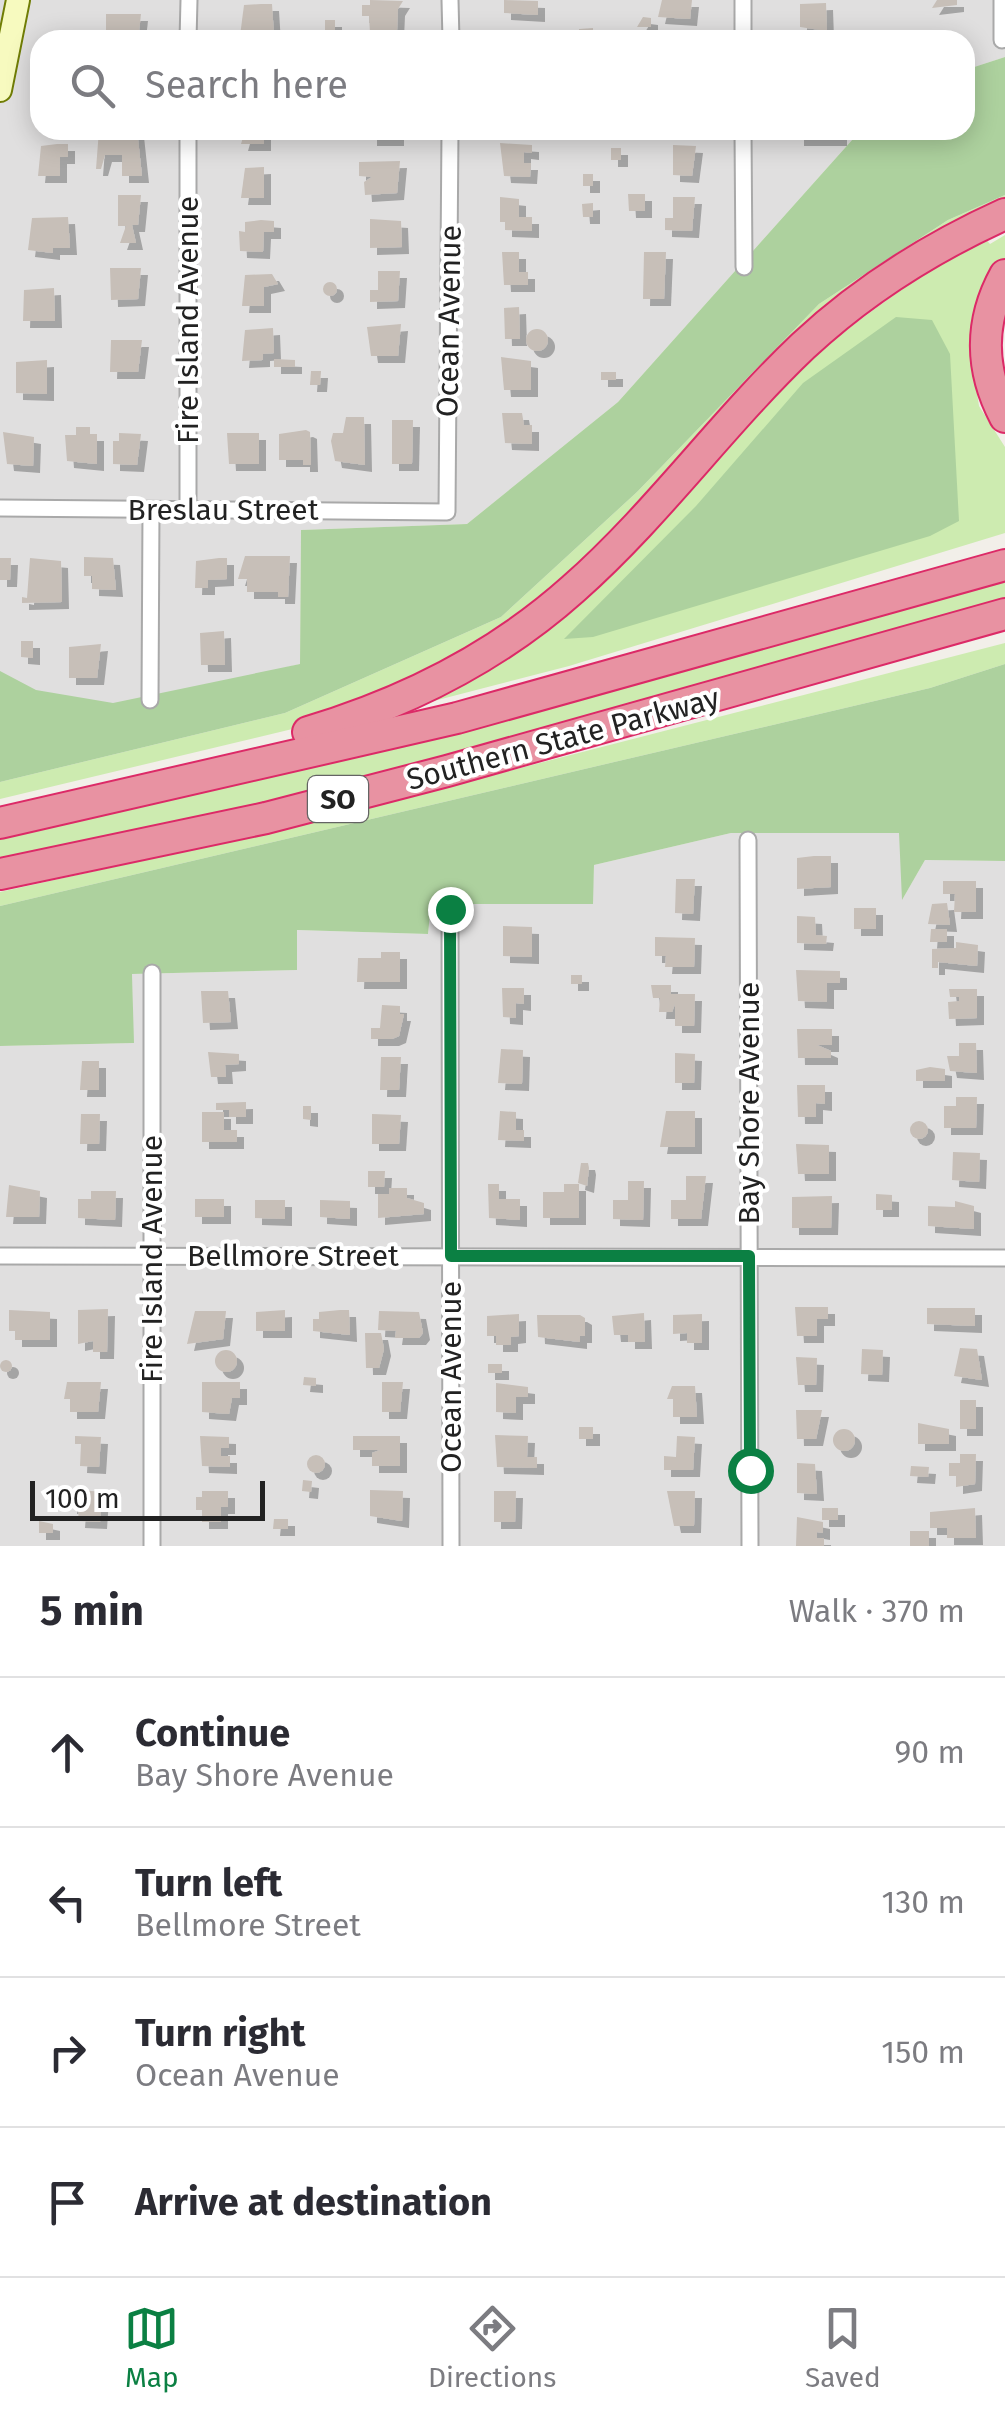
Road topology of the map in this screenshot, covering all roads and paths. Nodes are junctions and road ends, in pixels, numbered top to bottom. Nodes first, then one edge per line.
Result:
1 (18, 0) edge
2 (188, 0) edge
3 (450, 0) edge
4 (743, 0) edge
5 (1002, 0) edge
6 (188, 30) edge
7 (451, 30) edge
8 (743, 30) edge
9 (1005, 39) edge
10 (0, 90) edge
11 (188, 140) edge
12 (450, 140) edge
13 (744, 140) edge
14 (1005, 214) edge
15 (744, 267) dead end
16 (1005, 275) edge
17 (1005, 417) edge
18 (0, 508) edge
19 (151, 510) junction
20 (188, 510) junction
21 (447, 512) joint
22 (1005, 545) edge
23 (1005, 565) edge
24 (995, 619) edge
25 (150, 700) dead end
26 (348, 741) junction
27 (180, 782) junction
28 (0, 824) edge
29 (748, 840) dead end
30 (0, 874) edge
31 (450, 909) dead end
32 (152, 973) dead end
33 (0, 1256) edge
34 (152, 1256) junction
35 (451, 1256) junction
36 (749, 1256) junction
37 (1005, 1258) edge
38 (152, 1546) edge
39 (452, 1546) edge
40 (750, 1546) edge

1 - 10 street
2 - 6 street
3 - 7 street
4 - 8 street
5 - 9 street
11 - 20 street, Fire Island Avenue
12 - 21 street, Ocean Avenue
13 - 15 street
14 - 27 highway
16 - 17 highway
18 - 19 street, Breslau Street
19 - 20 street, Breslau Street
19 - 25 street
20 - 21 street, Breslau Street
22 - 26 highway, Southern State Parkway / SO
23 - 26 highway, Southern State Parkway / SO
24 - 30 highway, Southern State Parkway / SO
26 - 27 highway, Southern State Parkway / SO
27 - 28 highway, Southern State Parkway / SO
29 - 36 street, Bay Shore Avenue
31 - 35 street, Ocean Avenue
32 - 34 street, Fire Island Avenue
33 - 34 street, Bellmore Street
34 - 35 street, Bellmore Street
34 - 38 street, Fire Island Avenue
35 - 36 street, Bellmore Street
35 - 39 street, Ocean Avenue
36 - 37 street, Bellmore Street
36 - 40 street, Bay Shore Avenue

